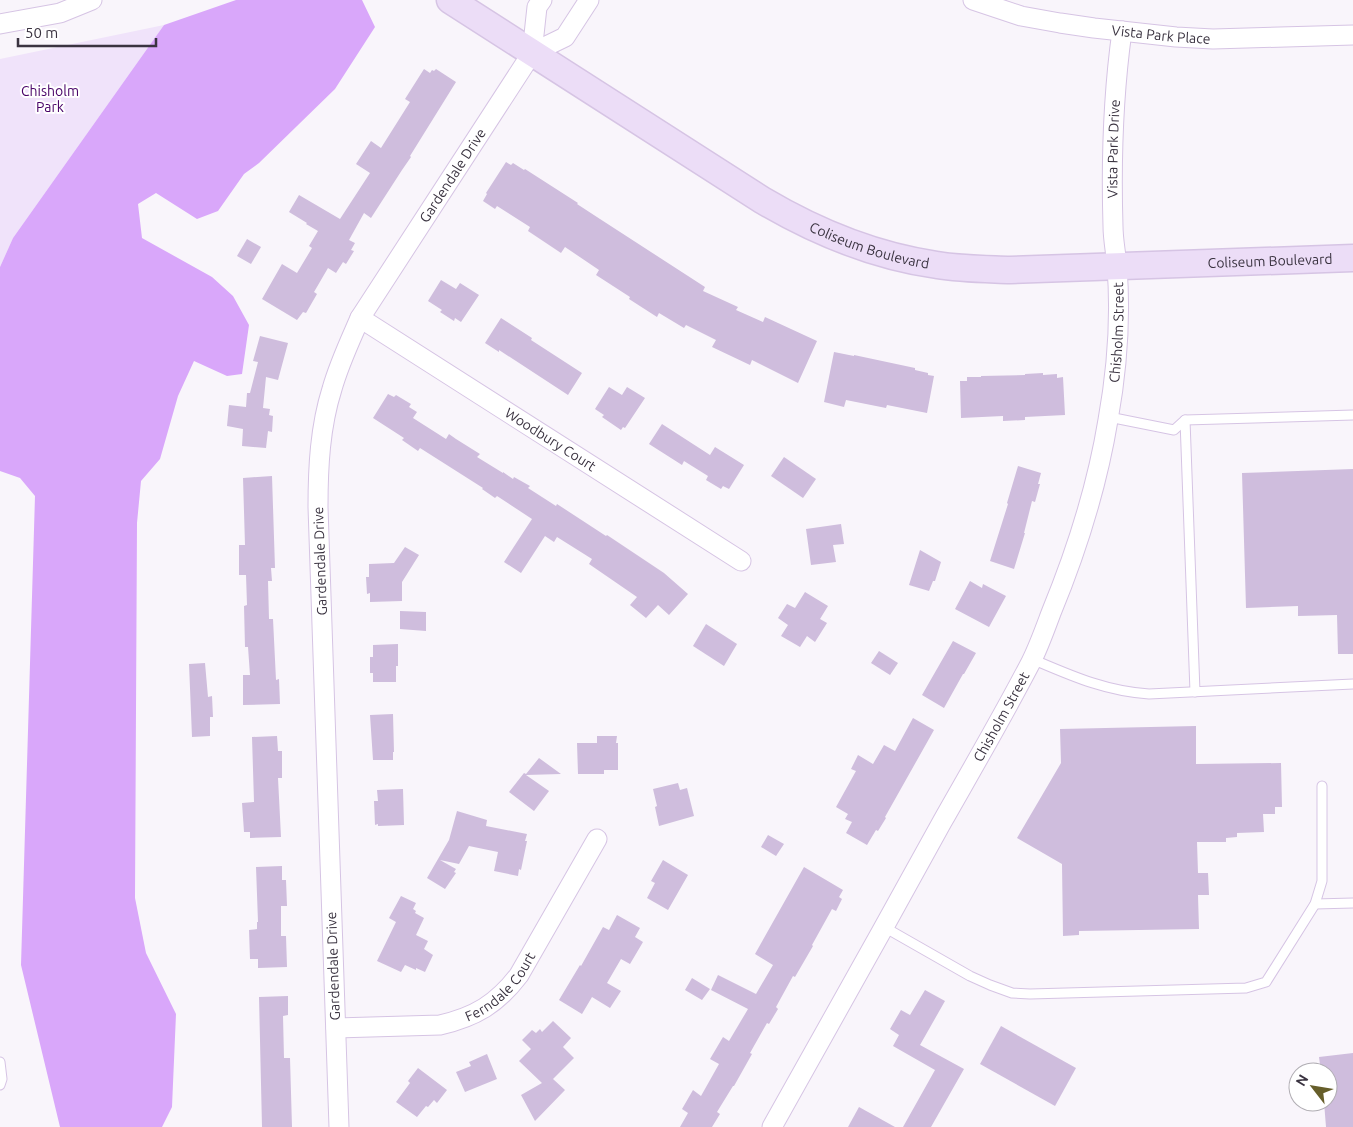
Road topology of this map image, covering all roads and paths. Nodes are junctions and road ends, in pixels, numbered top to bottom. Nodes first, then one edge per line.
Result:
1 (92, 0) edge
2 (450, 0) edge
3 (542, 0) edge
4 (589, 0) edge
5 (973, 0) edge
6 (0, 24) edge
7 (1122, 31) junction
8 (1353, 35) edge
9 (532, 53) junction
10 (1353, 258) edge
11 (1117, 267) junction
12 (360, 318) junction
13 (1353, 415) edge
14 (1109, 417) junction
15 (1185, 420) junction
16 (741, 561) dead end
17 (1032, 659) junction
18 (1353, 684) edge
19 (1195, 692) junction
20 (1322, 786) dead end
21 (597, 839) dead end
22 (1353, 903) edge
23 (1315, 904) junction
24 (884, 927) junction
25 (336, 1028) junction
26 (0, 1062) edge
27 (0, 1085) edge
28 (339, 1127) edge
29 (772, 1127) edge

1 - 6 street
2 - 9 main road, Coliseum Boulevard
3 - 9 street
4 - 9 street
5 - 7 street, Vista Park Place
7 - 8 street, Vista Park Place
7 - 11 street, Vista Park Drive
9 - 11 main road, Coliseum Boulevard
9 - 12 street, Gardendale Drive
10 - 11 main road, Coliseum Boulevard
11 - 14 street, Chisholm Street
12 - 16 street, Woodbury Court
12 - 25 street, Gardendale Drive
13 - 15 lane
14 - 15 lane
14 - 17 street, Chisholm Street
15 - 19 lane
17 - 19 lane
17 - 24 street, Chisholm Street
18 - 19 lane
20 - 23 lane
21 - 25 street, Ferndale Court
22 - 23 lane
23 - 24 lane
24 - 29 street, Chisholm Street
25 - 28 street, Gardendale Drive
26 - 27 lane

